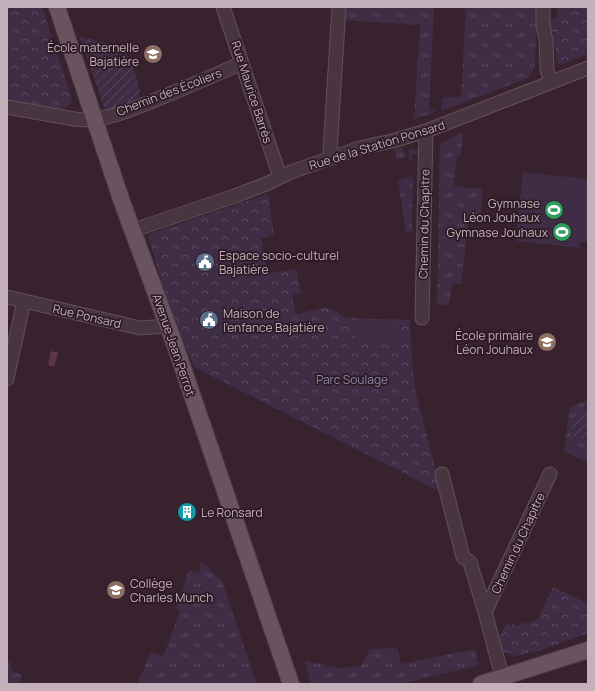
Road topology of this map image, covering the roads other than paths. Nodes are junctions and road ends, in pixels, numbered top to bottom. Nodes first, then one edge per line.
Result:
1 (57, 7) edge
2 (224, 7) edge
3 (339, 7) edge
4 (543, 7) edge
5 (242, 63) junction
6 (588, 68) edge
7 (551, 82) junction
8 (7, 107) edge
9 (95, 118) junction
10 (426, 131) junction
11 (331, 158) junction
12 (280, 177) junction
13 (134, 230) junction
14 (7, 297) edge
15 (24, 301) junction
16 (422, 318) dead end
17 (168, 326) junction
18 (7, 379) edge
19 (442, 474) dead end
20 (550, 474) dead end
21 (485, 612) junction
22 (588, 650) edge
23 (503, 681) edge
24 (291, 684) edge
25 (481, 684) edge

1 - 9 main road, Avenue Jean Perrot
2 - 5 street, Rue Maurice Barrès
3 - 11 street
4 - 7 street
5 - 9 street, Chemin des Écoliers
5 - 12 street, Rue Maurice Barrès
6 - 7 street, Rue de la Station Ponsard
7 - 10 street, Rue de la Station Ponsard
8 - 9 street, Chemin des Écoliers
9 - 13 main road, Avenue Jean Perrot
10 - 11 street, Rue de la Station Ponsard
10 - 16 street, Chemin du Chapitre
11 - 12 street, Rue de la Station Ponsard
12 - 13 street, Rue de la Station Ponsard
13 - 17 main road, Avenue Jean Perrot
14 - 15 street, Rue Ponsard
15 - 17 street, Rue Ponsard
15 - 18 street
17 - 24 main road, Avenue Jean Perrot
19 - 21 street, Chemin du Chapitre
20 - 21 street, Chemin du Chapitre
21 - 23 street, Chemin du Chapitre
22 - 23 main road
23 - 25 main road

